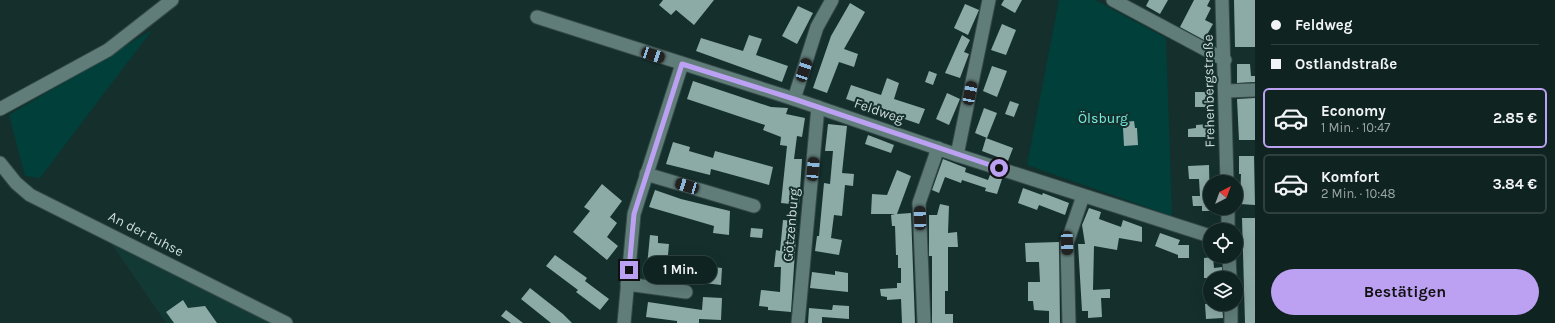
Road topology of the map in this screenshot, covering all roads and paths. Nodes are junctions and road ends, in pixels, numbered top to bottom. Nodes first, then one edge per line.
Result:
1 (172, 0) edge
2 (832, 0) edge
3 (989, 0) edge
4 (1113, 0) edge
5 (1222, 0) edge
6 (537, 17) dead end
7 (1225, 60) junction
8 (682, 64) junction
9 (1255, 90) edge
10 (1225, 91) junction
11 (794, 99) junction
12 (818, 107) junction
13 (0, 109) edge
14 (938, 148) junction
15 (958, 155) junction
16 (0, 163) edge
17 (646, 174) junction
18 (1227, 175) edge
19 (1083, 196) junction
20 (754, 206) dead end
21 (1203, 234) edge
22 (628, 284) junction
23 (686, 292) dead end
24 (1231, 311) edge
25 (286, 323) edge
26 (624, 323) edge
27 (798, 323) edge
28 (924, 323) edge
29 (1069, 323) edge
30 (1231, 323) edge

1 - 13 street
2 - 11 street
3 - 15 street
4 - 7 street
5 - 7 street, Frehenbergstraße
6 - 8 street, Feldweg
7 - 10 street, Frehenbergstraße
8 - 11 street, Feldweg
8 - 17 street
9 - 10 street
10 - 18 street, Frehenbergstraße
11 - 12 street, Feldweg
12 - 14 street, Feldweg
12 - 27 street, Götzenburg
14 - 15 street, Feldweg
14 - 28 street
15 - 19 street, Feldweg
16 - 25 street, An der Fuhse
17 - 20 street
17 - 22 street
19 - 21 street, Feldweg
19 - 29 street
22 - 23 street
22 - 26 street
24 - 30 street

